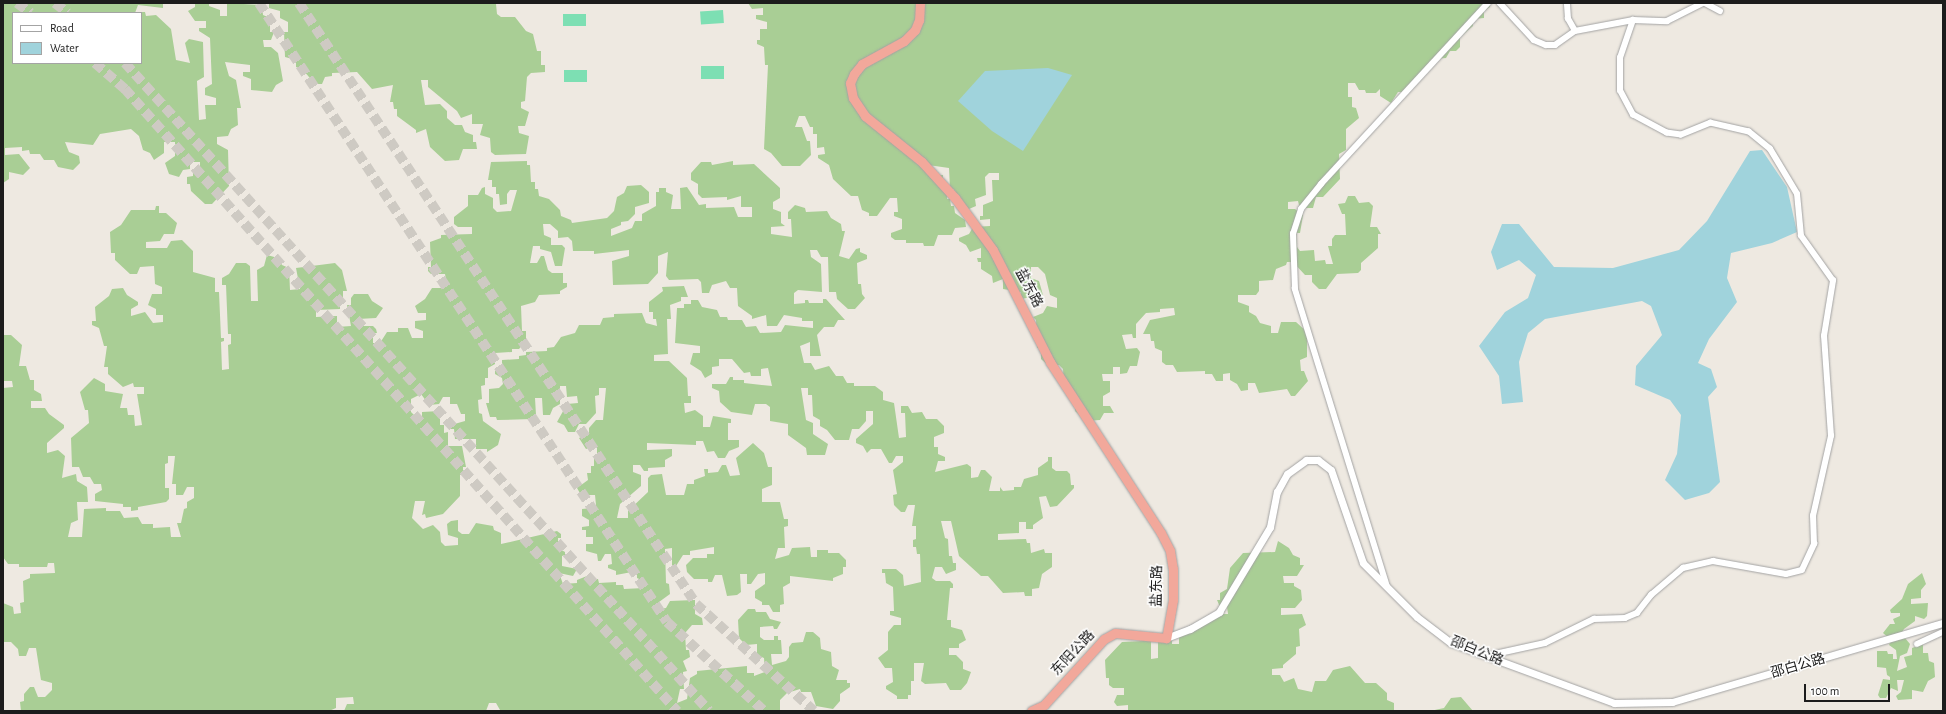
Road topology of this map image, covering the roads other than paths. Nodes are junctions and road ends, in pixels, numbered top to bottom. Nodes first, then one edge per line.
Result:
1 (920, 3) edge
2 (1488, 3) edge
3 (1500, 3) edge
4 (1567, 3) edge
5 (1704, 3) edge
6 (1720, 11) dead end
7 (1633, 20) junction
8 (1575, 30) junction
9 (1388, 591) junction
10 (1943, 623) edge
11 (1943, 632) edge
12 (1166, 638) junction
13 (1917, 644) dead end
14 (1486, 656) junction
15 (1031, 711) edge

1 - 12 highway, 盐东路
2 - 9 street
3 - 8 street
4 - 8 street
5 - 6 street
5 - 7 street
7 - 8 street
7 - 14 street
9 - 12 street, 邵白公路
9 - 14 street, 邵白公路
10 - 14 street, 邵白公路
11 - 13 street
12 - 15 highway, 东阳公路

